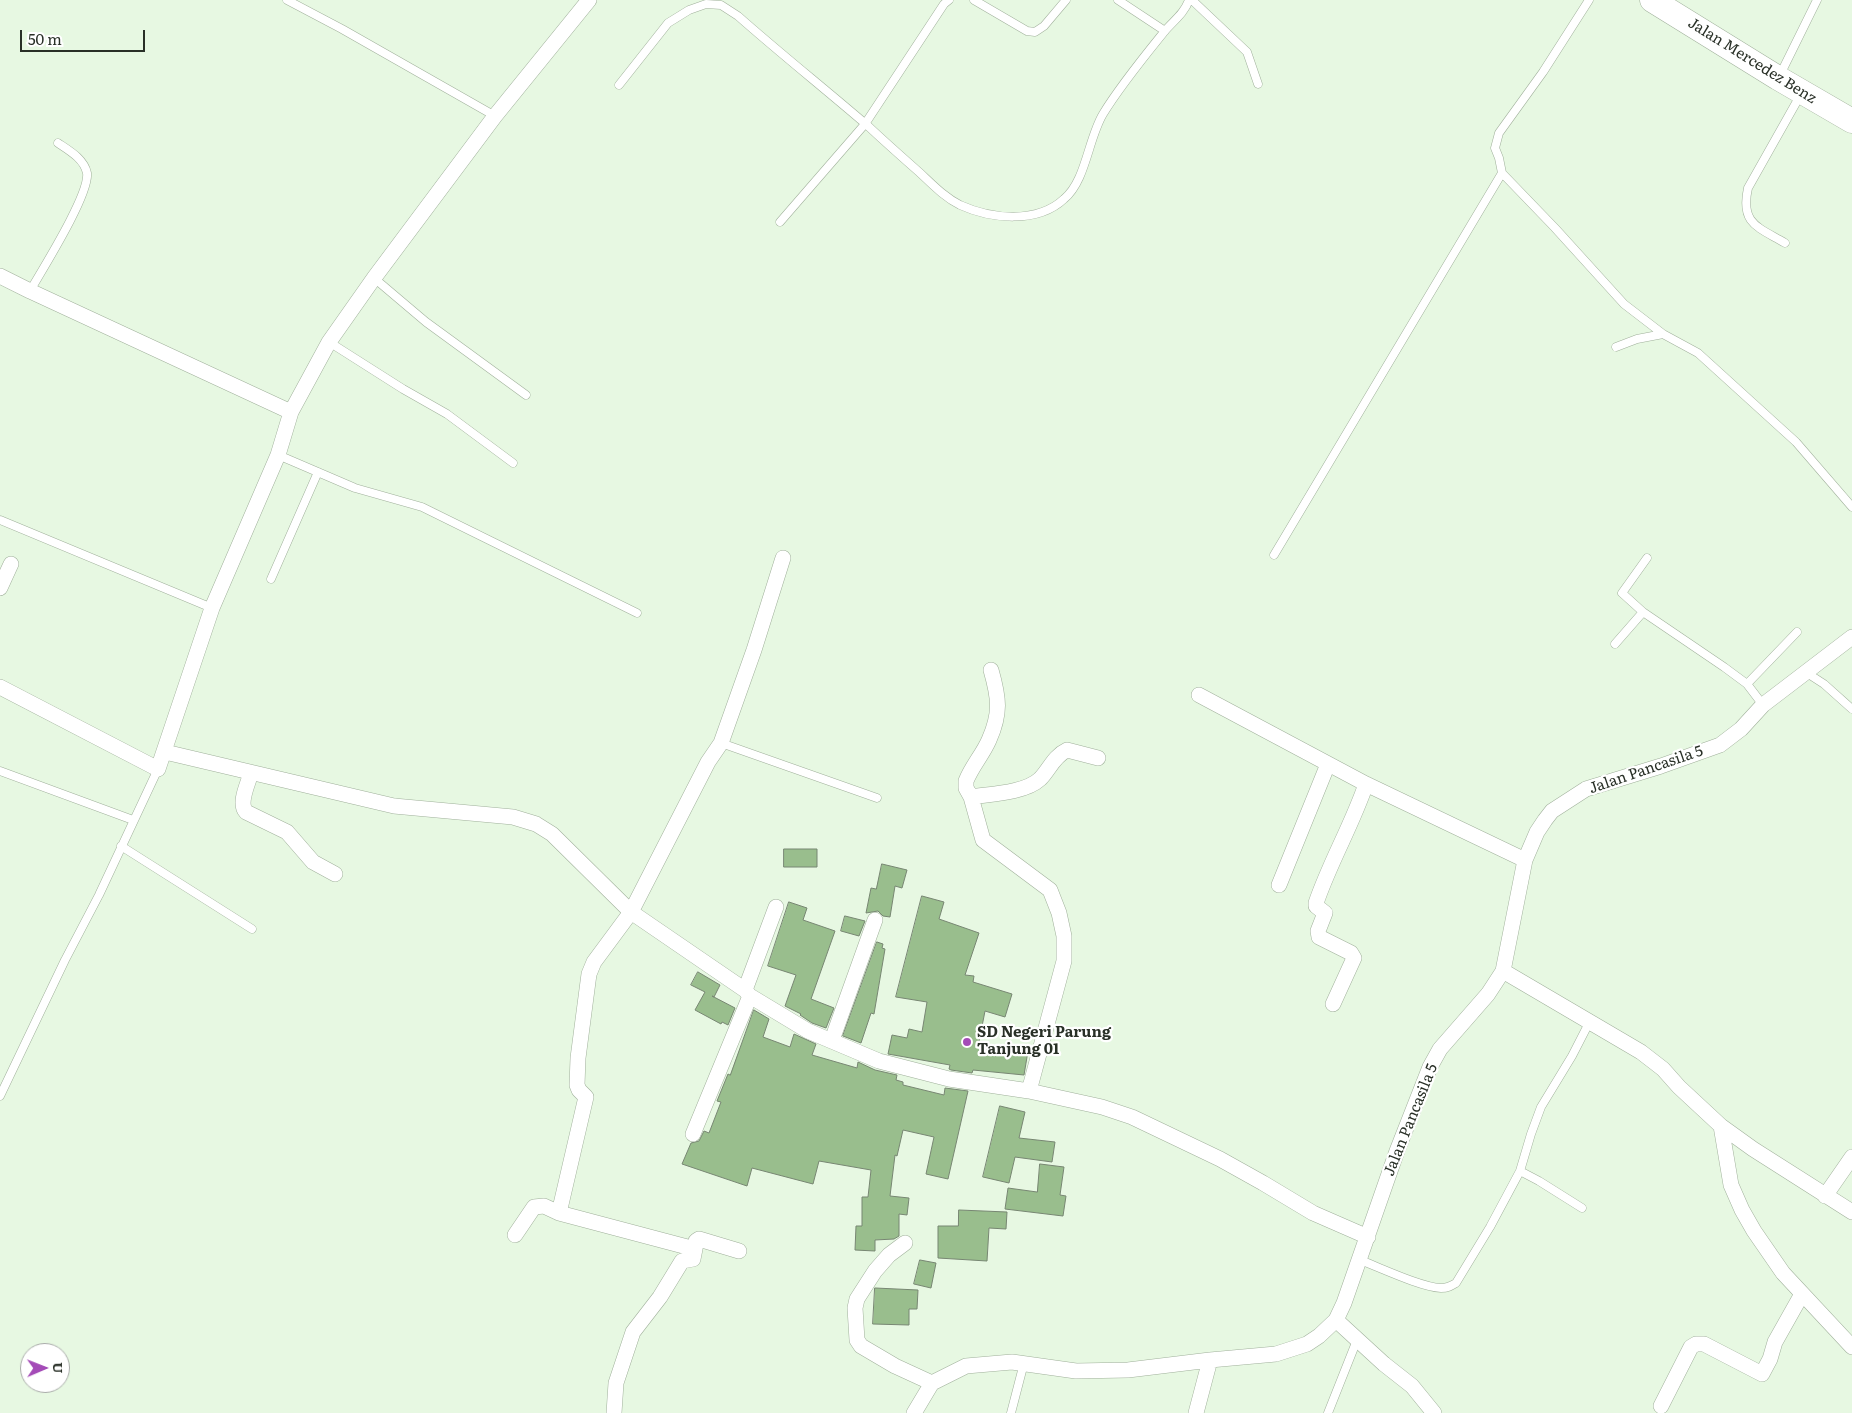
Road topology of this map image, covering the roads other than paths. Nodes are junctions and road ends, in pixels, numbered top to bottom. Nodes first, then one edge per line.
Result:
1 (287, 0) edge
2 (589, 0) edge
3 (949, 0) edge
4 (974, 0) edge
5 (1066, 0) edge
6 (1118, 0) edge
7 (1190, 0) edge
8 (1589, 0) edge
9 (1652, 0) edge
10 (1817, 0) edge
11 (1165, 31) junction
12 (1778, 78) junction
13 (1258, 84) dead end
14 (619, 85) dead end
15 (1802, 93) junction
16 (495, 116) junction
17 (1852, 122) edge
18 (865, 124) junction
19 (58, 144) dead end
20 (1502, 173) junction
21 (780, 222) dead end
22 (1785, 243) dead end
23 (0, 276) edge
24 (374, 278) junction
25 (30, 291) junction
26 (1663, 334) junction
27 (330, 342) junction
28 (1616, 348) dead end
29 (526, 395) dead end
30 (291, 412) junction
31 (278, 455) junction
32 (513, 463) dead end
33 (318, 472) junction
34 (1852, 508) edge
35 (0, 520) edge
36 (1274, 555) dead end
37 (783, 558) dead end
38 (1648, 558) dead end
39 (11, 564) dead end
40 (271, 579) dead end
41 (0, 588) edge
42 (212, 608) junction
43 (1643, 612) junction
44 (637, 613) dead end
45 (1797, 632) dead end
46 (1852, 637) edge
47 (1615, 644) dead end
48 (991, 670) dead end
49 (1807, 672) junction
50 (1747, 684) junction
51 (0, 687) edge
52 (1199, 695) dead end
53 (1763, 706) junction
54 (1852, 709) edge
55 (721, 742) junction
56 (165, 752) junction
57 (1098, 758) dead end
58 (1328, 764) junction
59 (158, 769) junction
60 (0, 771) edge
61 (251, 773) junction
62 (1366, 784) junction
63 (971, 797) junction
64 (877, 798) dead end
65 (133, 820) junction
66 (121, 846) junction
67 (1525, 860) junction
68 (335, 874) dead end
69 (1279, 885) dead end
70 (776, 907) dead end
71 (632, 912) junction
72 (875, 920) dead end
73 (252, 929) dead end
74 (1503, 970) junction
75 (748, 993) junction
76 (1333, 1004) dead end
77 (1590, 1021) junction
78 (832, 1040) junction
79 (1030, 1091) junction
80 (0, 1096) edge
81 (1721, 1126) junction
82 (693, 1134) dead end
83 (1852, 1157) edge
84 (1520, 1172) junction
85 (1825, 1196) junction
86 (1582, 1208) dead end
87 (1852, 1212) edge
88 (559, 1213) junction
89 (515, 1235) dead end
90 (1368, 1237) junction
91 (905, 1243) dead end
92 (695, 1248) junction
93 (738, 1251) dead end
94 (1360, 1260) junction
95 (1802, 1294) junction
96 (1336, 1320) junction
97 (1357, 1340) junction
98 (1852, 1347) edge
99 (1210, 1360) junction
100 (1024, 1363) junction
101 (932, 1383) junction
102 (1661, 1406) dead end
103 (614, 1413) edge
104 (914, 1413) edge
105 (1011, 1413) edge
106 (1196, 1413) edge
107 (1328, 1413) edge
108 (1434, 1413) edge

1 - 16 lane
2 - 16 street
3 - 18 lane
4 - 5 lane
6 - 11 lane
7 - 11 lane
7 - 13 lane
8 - 20 lane
9 - 12 main road, Jalan Mercedez Benz
10 - 12 lane
11 - 18 lane
12 - 15 main road, Jalan Mercedez Benz
14 - 18 lane
15 - 17 main road, Jalan Mercedez Benz
15 - 22 lane
16 - 24 street
18 - 21 lane
19 - 25 lane
20 - 26 lane
20 - 36 lane
23 - 25 street
24 - 27 street
24 - 29 lane
25 - 30 street
26 - 28 lane
26 - 34 lane
27 - 30 street
27 - 32 lane
30 - 31 street
31 - 33 lane
31 - 42 street
33 - 40 lane
33 - 44 lane
35 - 42 lane
37 - 55 street
38 - 43 lane
39 - 41 street
42 - 56 street
43 - 47 lane
43 - 50 lane
45 - 50 lane
46 - 49 street, Jalan Pancasila 5
48 - 63 street
49 - 53 street, Jalan Pancasila 5
49 - 54 lane
50 - 53 lane
51 - 59 street
52 - 58 street
53 - 67 street, Jalan Pancasila 5
55 - 64 lane
55 - 71 street
56 - 59 street
56 - 61 street
57 - 63 street
58 - 62 street
58 - 69 street
59 - 65 lane
60 - 65 lane
61 - 68 street
61 - 71 street
62 - 67 street
62 - 76 street
63 - 79 street
65 - 66 lane
66 - 73 lane
66 - 80 lane
67 - 74 street, Jalan Pancasila 5
70 - 75 street
71 - 75 street
71 - 88 street
72 - 78 street
74 - 77 street
74 - 90 street, Jalan Pancasila 5
75 - 78 street
75 - 82 street
77 - 81 street
77 - 84 lane
78 - 79 street
79 - 90 street
81 - 85 street
81 - 95 street
83 - 85 street
84 - 86 lane
84 - 94 lane
85 - 87 street
88 - 89 street
88 - 92 street
90 - 94 street, Jalan Pancasila 5
91 - 101 street
92 - 93 street
92 - 103 street
94 - 96 street, Jalan Pancasila 5
95 - 98 street
95 - 102 street
96 - 97 street
96 - 99 street, Jalan Pancasila 5
97 - 107 lane
97 - 108 street
99 - 100 street, Jalan Pancasila 5
99 - 106 street
100 - 101 street, Jalan Pancasila 5
100 - 105 lane
101 - 104 street

